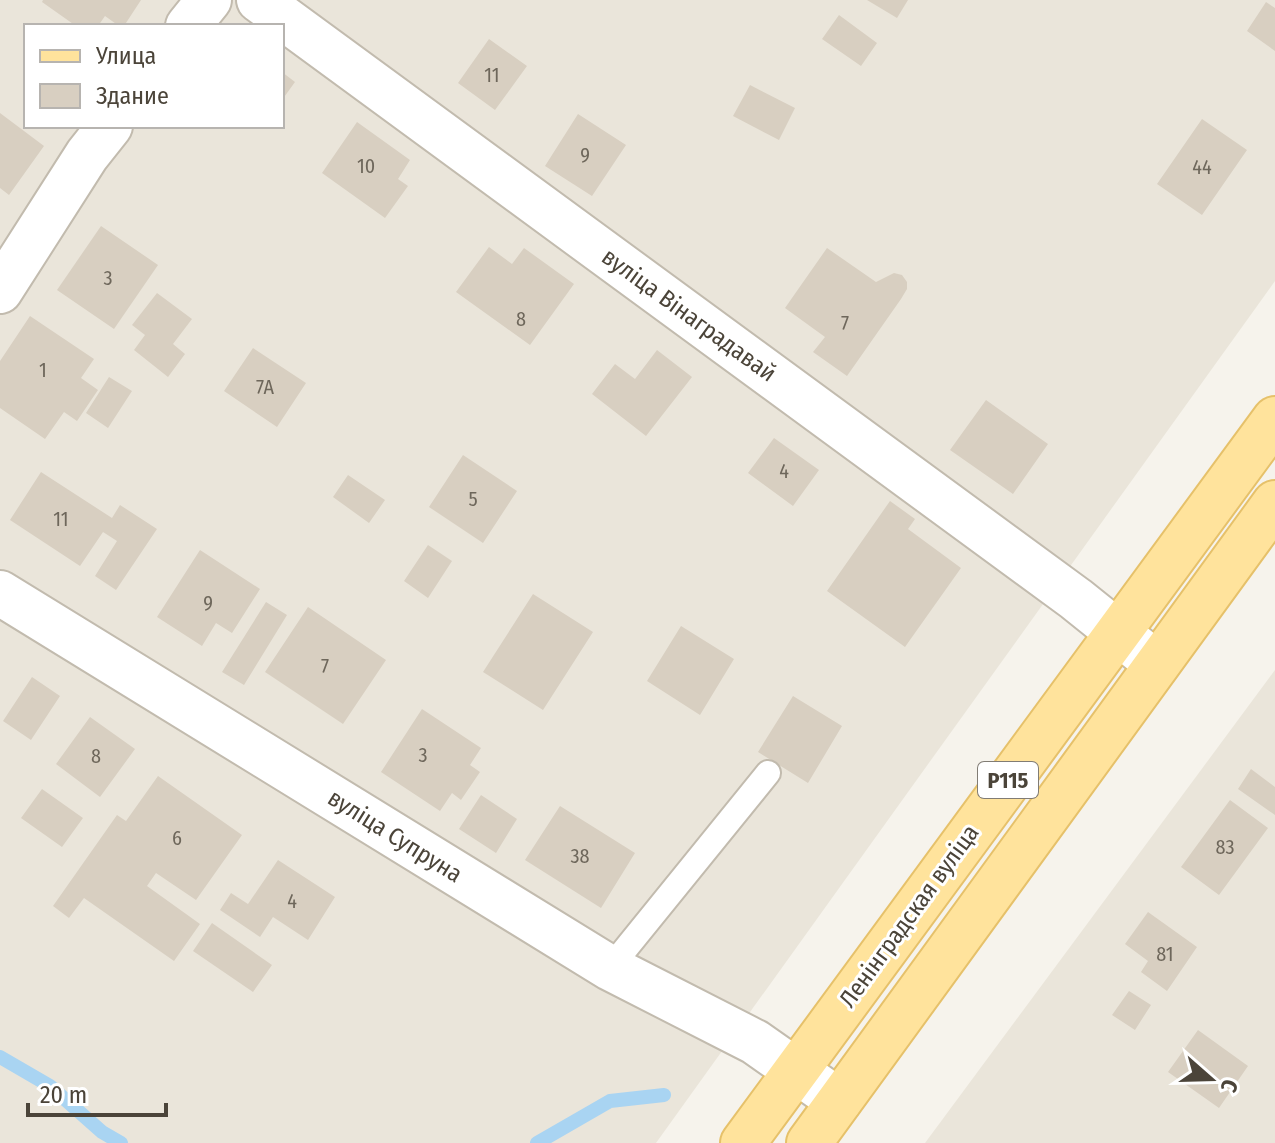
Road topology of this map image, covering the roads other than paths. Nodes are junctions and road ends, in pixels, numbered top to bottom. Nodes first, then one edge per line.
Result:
1 (209, 0) edge
2 (259, 0) edge
3 (190, 24) edge
4 (108, 128) edge
5 (0, 291) edge
6 (1275, 419) edge
7 (1275, 503) edge
8 (0, 593) edge
9 (1117, 632) junction
10 (1157, 664) junction
11 (768, 773) dead end
12 (610, 968) junction
13 (795, 1070) junction
14 (839, 1101) junction
15 (743, 1143) edge
16 (809, 1143) edge

1 - 3 street
2 - 9 street, вуліца Вінаградавай
4 - 5 street
6 - 9 main road, Ленінградская вуліца / Р115
7 - 10 main road, Р115
8 - 12 street, вуліца Супруна
9 - 10 street, вуліца Вінаградавай
9 - 13 main road, Ленінградская вуліца / Р115
10 - 14 main road, Р115
11 - 12 lane
12 - 13 street, вуліца Супруна
13 - 14 street, вуліца Супруна
13 - 15 main road, Ленінградская вуліца / Р115
14 - 16 main road, Р115

